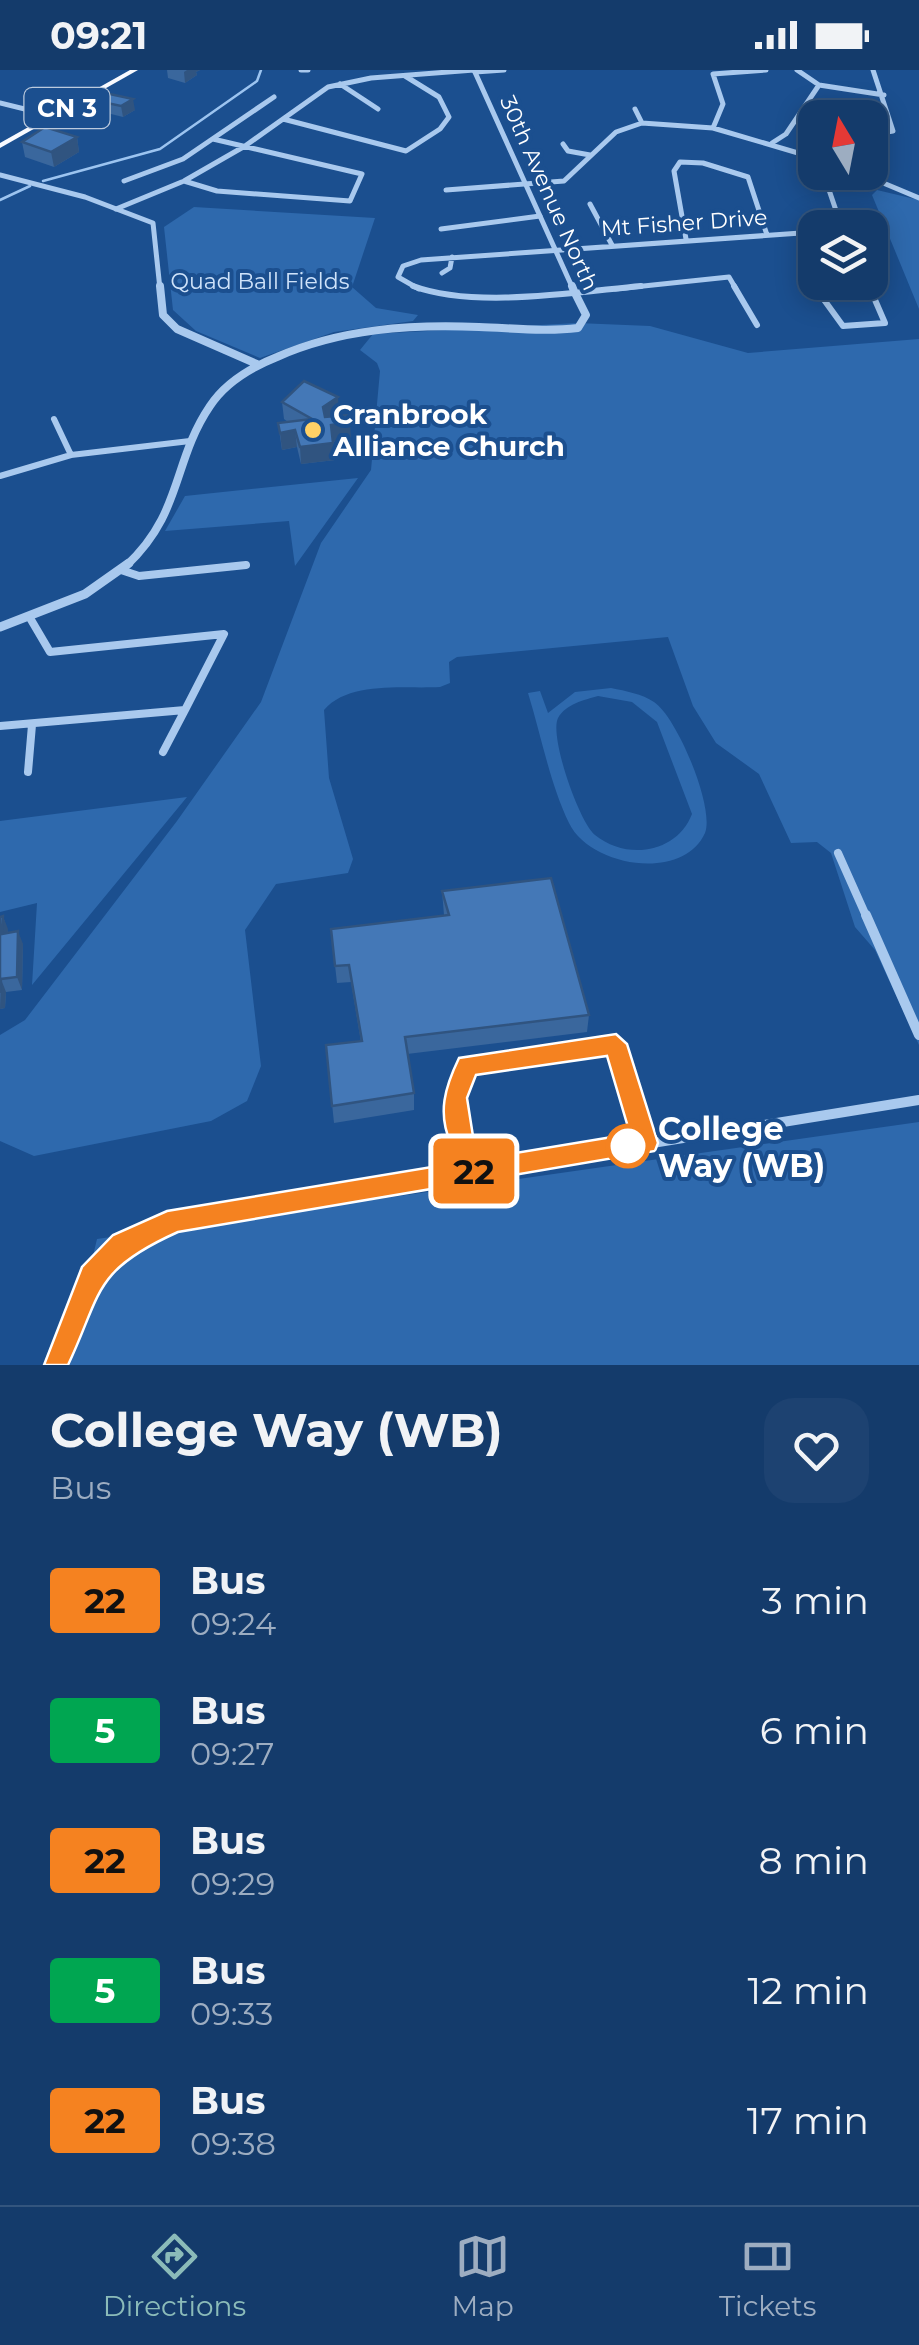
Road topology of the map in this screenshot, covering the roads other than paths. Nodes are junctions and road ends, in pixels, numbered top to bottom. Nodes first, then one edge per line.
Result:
1 (126, 70) edge
2 (135, 70) edge
3 (368, 70) edge
4 (504, 70) edge
5 (766, 70) edge
6 (797, 70) edge
7 (874, 70) edge
8 (474, 71) edge
9 (406, 76) junction
10 (371, 78) junction
11 (338, 83) junction
12 (819, 85) junction
13 (884, 95) junction
14 (274, 96) dead end
15 (885, 100) edge
16 (0, 104) edge
17 (378, 108) dead end
18 (634, 109) dead end
19 (888, 111) edge
20 (49, 115) junction
21 (283, 118) junction
22 (796, 120) joint
23 (642, 123) junction
24 (713, 128) junction
25 (888, 132) edge
26 (214, 138) junction
27 (0, 143) edge
28 (771, 143) junction
29 (563, 144) dead end
30 (245, 146) junction
31 (798, 152) edge
32 (590, 155) junction
33 (0, 176) edge
34 (124, 181) dead end
35 (184, 181) junction
36 (888, 185) edge
37 (527, 187) junction
38 (446, 190) dead end
39 (919, 198) edge
40 (590, 204) dead end
41 (116, 209) junction
42 (540, 216) junction
43 (441, 228) dead end
44 (798, 233) edge
45 (768, 235) junction
46 (686, 239) junction
47 (612, 245) junction
48 (555, 250) junction
49 (452, 258) junction
50 (442, 273) dead end
51 (574, 292) junction
52 (823, 300) edge
53 (875, 300) edge
54 (756, 325) dead end
55 (259, 364) junction
56 (54, 418) dead end
57 (190, 442) junction
58 (70, 455) junction
59 (0, 476) edge
60 (246, 564) dead end
61 (122, 570) junction
62 (30, 618) junction
63 (0, 627) edge
64 (185, 710) junction
65 (32, 725) junction
66 (0, 726) edge
67 (163, 752) dead end
68 (28, 772) dead end
69 (838, 854) dead end
70 (919, 1035) edge
71 (919, 1100) edge
72 (58, 1365) edge

1 - 20 highway, CN 3
2 - 20 highway, CN 3
3 - 10 street
4 - 8 street
5 - 24 street
6 - 12 street
7 - 13 street
8 - 9 street
8 - 37 street, 30th Avenue North
9 - 10 street
9 - 21 street
10 - 11 street
11 - 17 street
11 - 21 street
12 - 13 street
12 - 22 street
13 - 15 street
14 - 26 street
16 - 20 street
18 - 23 street
19 - 25 street
20 - 27 highway, CN 3
21 - 30 street
22 - 28 street
23 - 24 street
23 - 32 street
24 - 28 street
26 - 30 street
26 - 34 street
28 - 31 street
29 - 32 street
30 - 35 street
30 - 35 street
32 - 37 street
33 - 41 street
35 - 41 street
36 - 39 street
37 - 38 street
37 - 42 street, 30th Avenue North
40 - 47 street
41 - 55 street
42 - 43 street
42 - 48 street, 30th Avenue North
44 - 45 street, Mt Fisher Drive
45 - 46 street, Mt Fisher Drive
45 - 46 street
46 - 47 street, Mt Fisher Drive
47 - 48 street, Mt Fisher Drive
48 - 49 street, Mt Fisher Drive
48 - 51 street, 30th Avenue North
49 - 50 street
49 - 51 street, Mt Fisher Drive
51 - 54 street
51 - 55 street, 30th Avenue North
52 - 53 street
55 - 57 street
56 - 58 street
57 - 58 street
57 - 61 street
58 - 59 street
60 - 61 street
61 - 62 street
62 - 63 street
62 - 64 street
64 - 65 street
64 - 67 street
65 - 66 street
65 - 68 street
69 - 70 street
71 - 72 street

